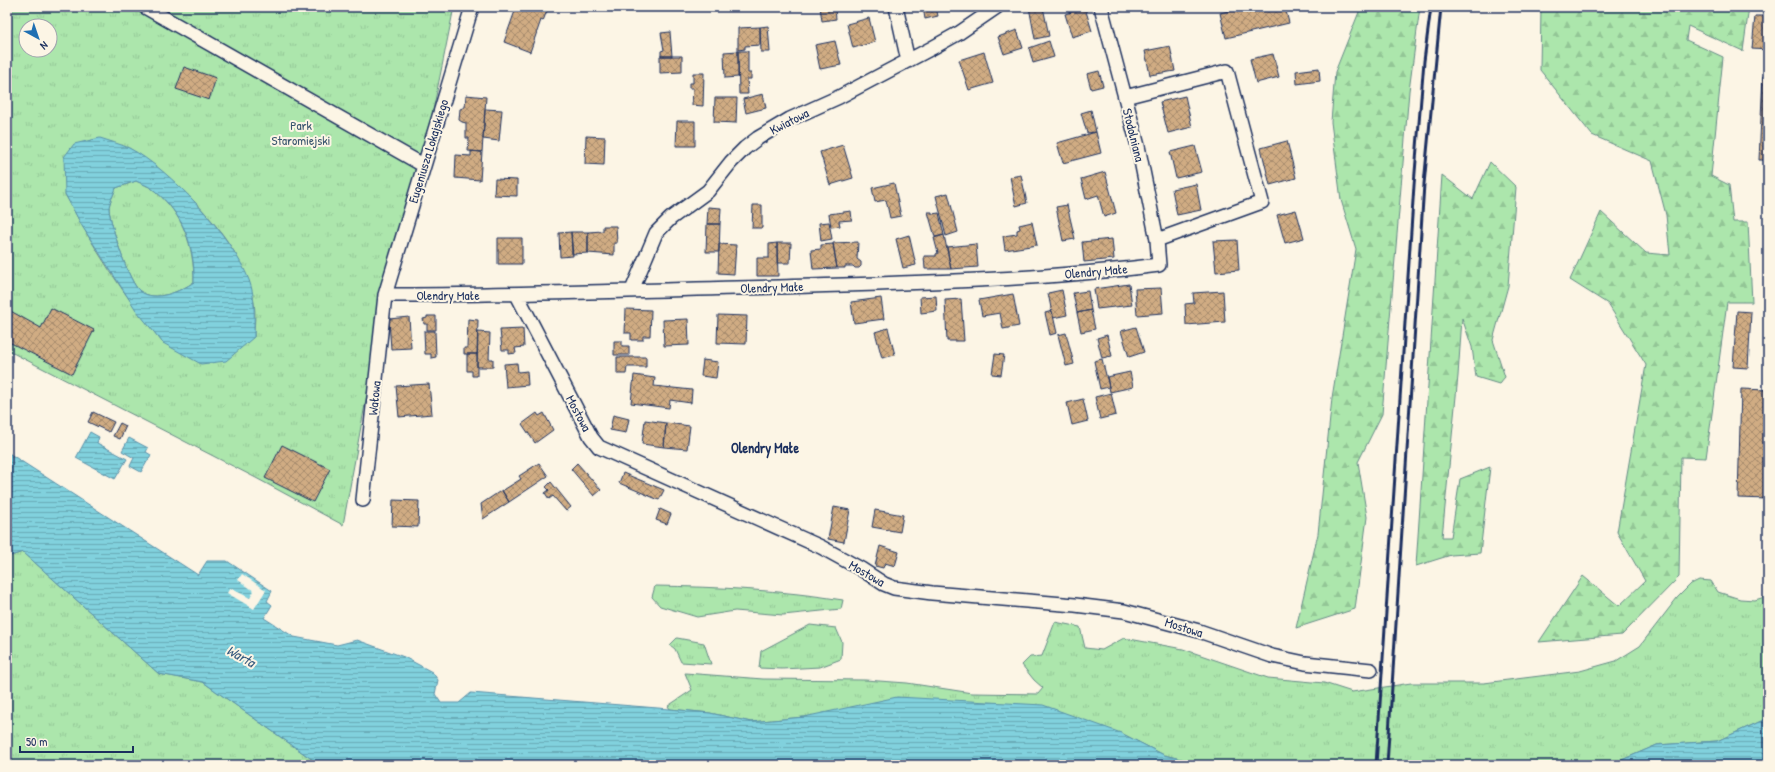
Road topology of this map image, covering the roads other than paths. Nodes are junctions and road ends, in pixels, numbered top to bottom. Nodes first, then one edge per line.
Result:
1 (145, 7) edge
2 (472, 7) edge
3 (896, 7) edge
4 (997, 7) edge
5 (1101, 7) edge
6 (908, 61) junction
7 (1125, 97) junction
8 (423, 165) junction
9 (1157, 240) junction
10 (1159, 265) joint
11 (632, 290) junction
12 (517, 295) junction
13 (385, 296) junction
14 (362, 500) dead end
15 (1371, 670) dead end

1 - 8 street
2 - 8 street, Eugeniusza Lokajskiego
3 - 6 street
4 - 6 street, Kwiatowa
5 - 7 street, Stodolniana
6 - 11 street, Kwiatowa
7 - 9 street, Stodolniana
7 - 9 street
8 - 13 street, Eugeniusza Lokajskiego
9 - 10 street, Stodolniana
10 - 11 street, Olendry Małe
11 - 12 street, Olendry Małe
12 - 13 street, Olendry Małe
12 - 15 street, Mostowa
13 - 14 street, Wałowa

